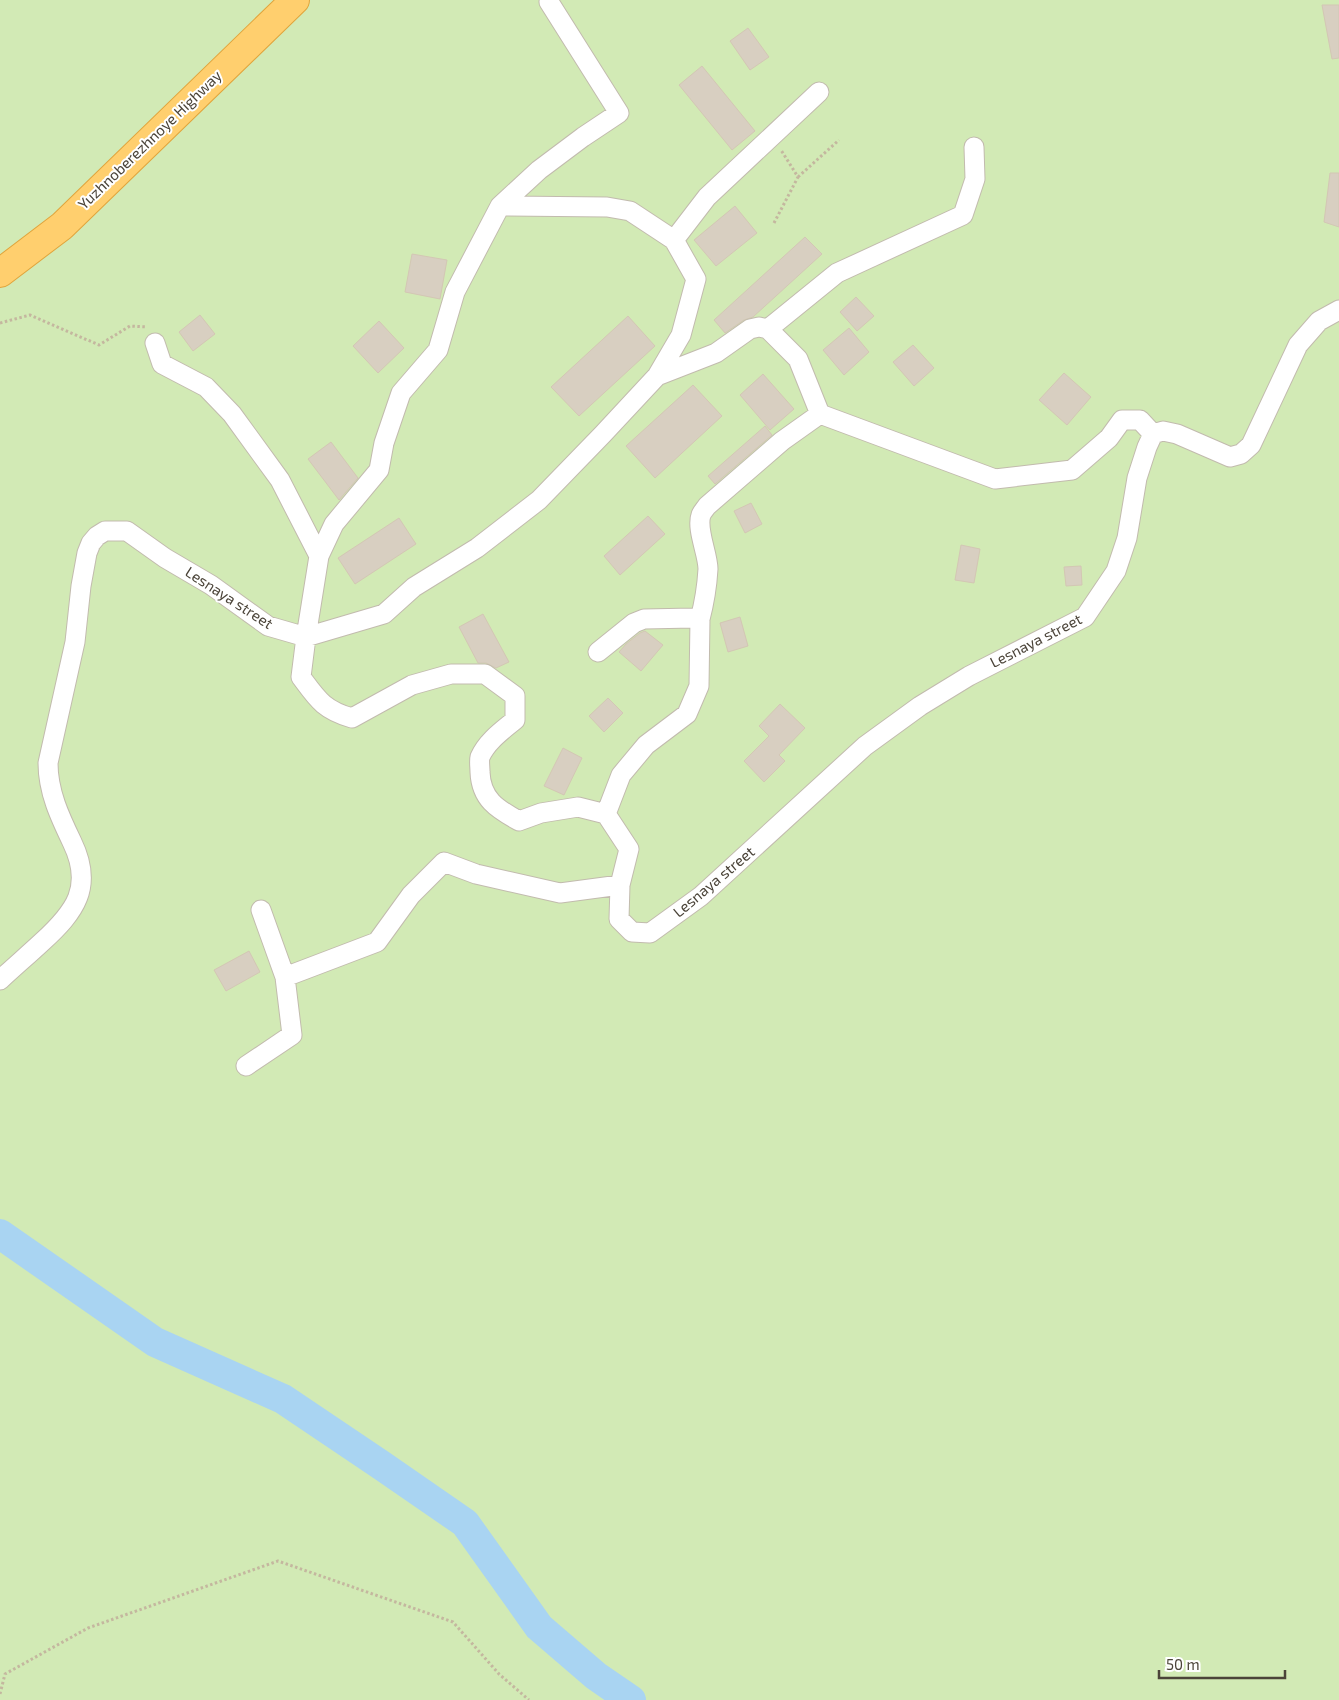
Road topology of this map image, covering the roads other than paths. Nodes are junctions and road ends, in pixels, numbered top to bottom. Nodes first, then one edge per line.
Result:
1 (274, 0) edge
2 (295, 0) edge
3 (549, 2) dead end
4 (819, 92) dead end
5 (974, 147) dead end
6 (500, 206) junction
7 (674, 240) junction
8 (0, 256) edge
9 (0, 273) edge
10 (1339, 310) edge
11 (768, 329) junction
12 (155, 342) road end
13 (657, 376) junction
14 (820, 414) junction
15 (1153, 434) junction
16 (319, 556) junction
17 (700, 619) junction
18 (306, 637) junction
19 (598, 652) dead end
20 (606, 814) junction
21 (620, 884) junction
22 (261, 910) dead end
23 (286, 976) junction
24 (0, 980) edge
25 (246, 1066) dead end

1 - 8 highway, Yuzhnoberezhnoye Highway
2 - 9 highway, Yuzhnoberezhnoye Highway
3 - 6 street
4 - 7 street
5 - 11 street
6 - 7 street
6 - 16 street
7 - 13 street
10 - 15 street
11 - 13 street
11 - 14 street
12 - 16 street
13 - 18 street
14 - 15 street
14 - 17 street
15 - 21 street, Lesnaya street
16 - 18 street
17 - 19 street
17 - 20 street
18 - 20 street
18 - 24 street, Lesnaya street
20 - 21 street, Lesnaya street
21 - 23 street
22 - 23 street
23 - 25 street

